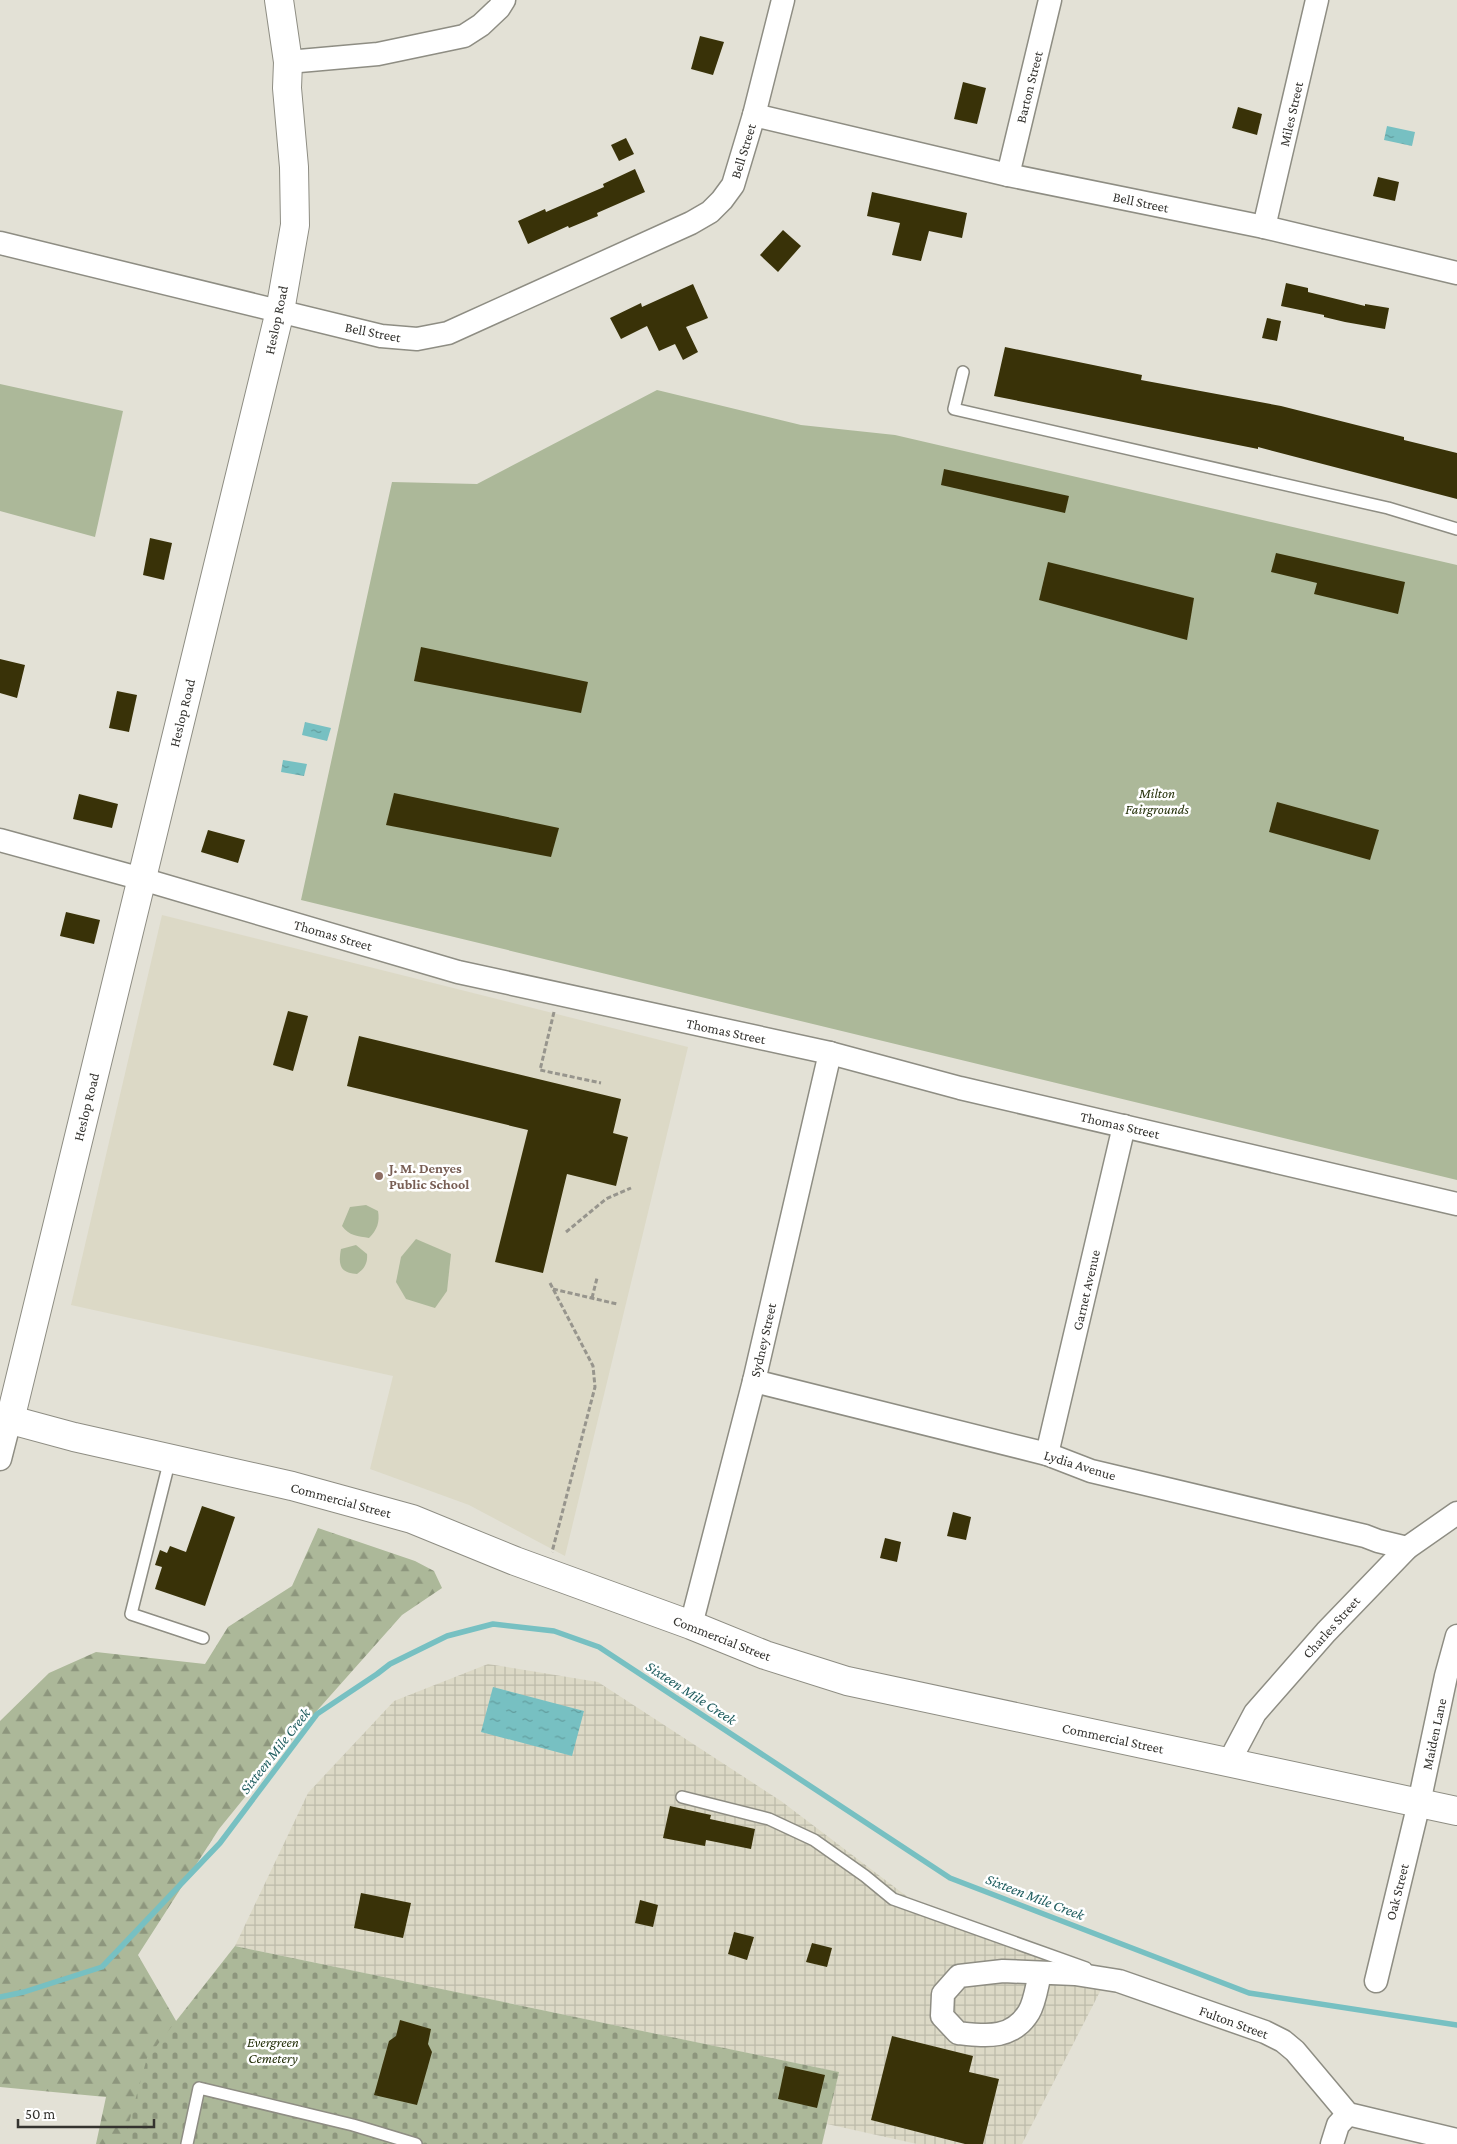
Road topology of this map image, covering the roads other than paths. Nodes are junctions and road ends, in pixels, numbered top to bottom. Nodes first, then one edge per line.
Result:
1 (278, 0) edge
2 (504, 0) edge
3 (783, 0) edge
4 (1050, 0) edge
5 (1317, 0) edge
6 (288, 62) junction
7 (754, 115) junction
8 (1008, 175) junction
9 (1264, 227) junction
10 (0, 243) edge
11 (1457, 273) edge
12 (280, 311) junction
13 (963, 372) dead end
14 (1457, 529) edge
15 (0, 840) edge
16 (142, 878) junction
17 (830, 1054) junction
18 (1124, 1126) junction
19 (1457, 1204) edge
20 (754, 1381) junction
21 (5, 1419) edge
22 (1047, 1454) junction
23 (0, 1459) edge
24 (170, 1459) junction
25 (1457, 1513) edge
26 (1407, 1548) junction
27 (691, 1624) junction
28 (1457, 1636) edge
29 (203, 1638) dead end
30 (1229, 1762) junction
31 (682, 1797) dead end
32 (1419, 1804) junction
33 (1457, 1811) edge
34 (1040, 1974) dead end
35 (1119, 1981) junction
36 (1376, 1981) dead end
37 (1348, 2114) junction
38 (1457, 2140) edge
39 (187, 2144) edge
40 (416, 2144) edge
41 (1332, 2144) edge

1 - 6 street, Heslop Road
2 - 6 street
3 - 7 street
4 - 8 street, Barton Street
5 - 9 street, Miles Street
6 - 12 street, Heslop Road
7 - 8 street, Bell Street
7 - 12 street, Bell Street
8 - 9 street, Bell Street
9 - 11 street, Bell Street
10 - 12 street, Bell Street
12 - 16 street, Heslop Road
13 - 14 lane
15 - 16 street, Thomas Street
16 - 17 street, Thomas Street
16 - 21 street, Heslop Road
17 - 18 street, Thomas Street
17 - 20 street, Sydney Street
18 - 19 street, Thomas Street
18 - 22 street, Garnet Avenue
20 - 22 street, Lydia Avenue
20 - 27 street, Sydney Street
21 - 23 street
21 - 24 street, Commercial Street
22 - 26 street, Lydia Avenue
24 - 27 street, Commercial Street
24 - 29 lane
25 - 26 street, Charles Street
26 - 30 street, Charles Street
27 - 30 street, Commercial Street
28 - 32 street, Maiden Lane
30 - 32 street, Commercial Street
31 - 35 lane
32 - 33 street, Commercial Street
32 - 36 street, Oak Street
34 - 35 street, Fulton Street
35 - 37 street, Fulton Street
37 - 38 street
37 - 41 street
39 - 40 lane

